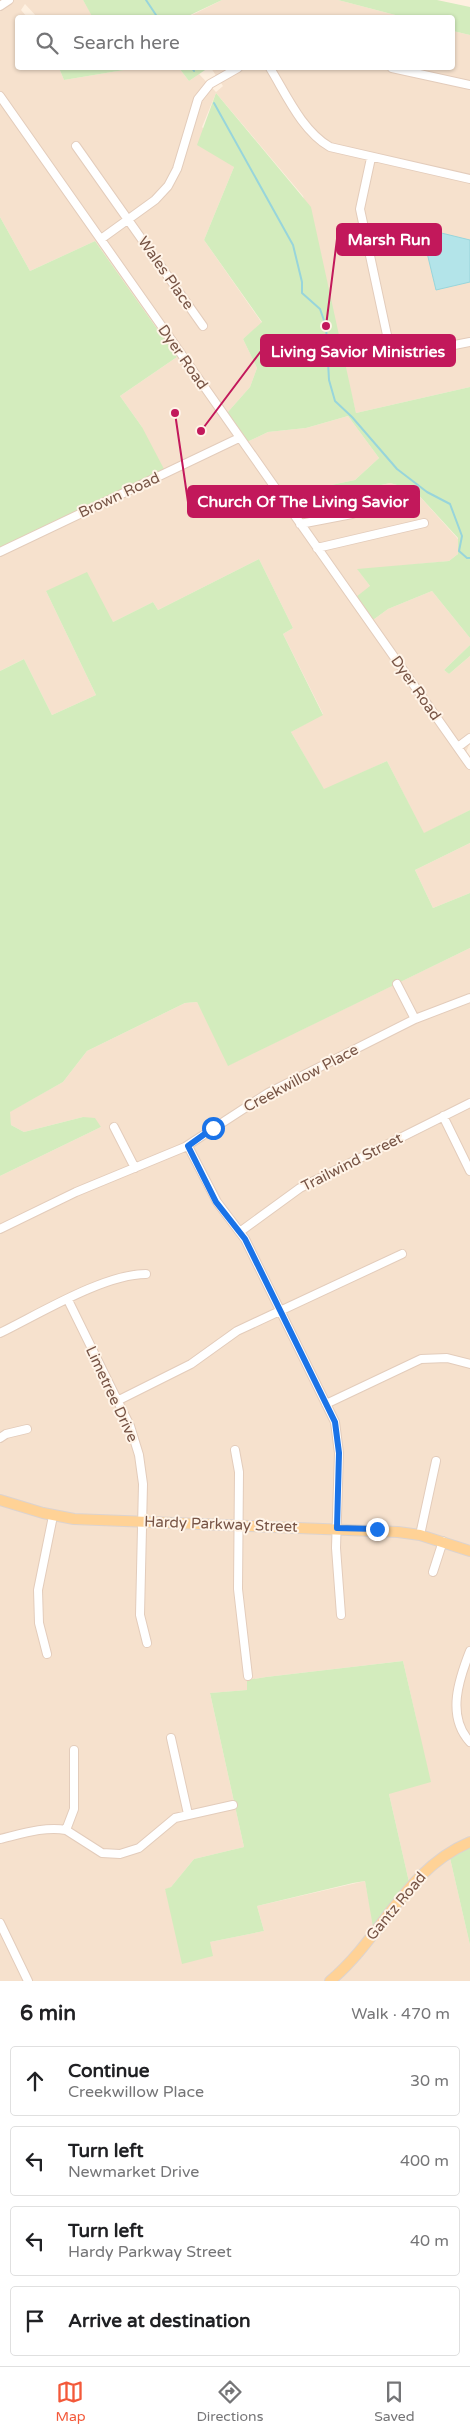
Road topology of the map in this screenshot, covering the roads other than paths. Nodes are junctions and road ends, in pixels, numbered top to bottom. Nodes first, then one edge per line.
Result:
1 (9, 0) edge
2 (0, 6) edge
3 (234, 70) edge
4 (271, 70) edge
5 (402, 70) edge
6 (470, 84) edge
7 (0, 96) edge
8 (76, 146) dead end
9 (371, 158) junction
10 (470, 179) edge
11 (129, 220) junction
12 (101, 239) junction
13 (203, 326) dead end
14 (470, 342) edge
15 (239, 438) junction
16 (377, 505) dead end
17 (424, 523) dead end
18 (300, 524) junction
19 (317, 548) junction
20 (0, 552) edge
21 (470, 738) edge
22 (458, 747) junction
23 (470, 764) edge
24 (397, 984) dead end
25 (470, 998) edge
26 (415, 1019) junction
27 (470, 1102) edge
28 (443, 1116) junction
29 (114, 1127) dead end
30 (188, 1146) junction
31 (135, 1168) junction
32 (470, 1171) edge
33 (0, 1229) edge
34 (241, 1231) junction
35 (402, 1254) dead end
36 (146, 1274) dead end
37 (68, 1300) junction
38 (280, 1310) junction
39 (0, 1333) edge
40 (470, 1364) edge
41 (117, 1401) junction
42 (326, 1404) junction
43 (27, 1429) dead end
44 (0, 1438) edge
45 (235, 1450) dead end
46 (436, 1461) dead end
47 (0, 1500) edge
48 (53, 1516) junction
49 (143, 1521) junction
50 (240, 1524) junction
51 (337, 1528) junction
52 (420, 1535) junction
53 (442, 1541) junction
54 (470, 1551) edge
55 (432, 1572) dead end
56 (341, 1615) dead end
57 (147, 1643) dead end
58 (470, 1650) edge
59 (47, 1654) dead end
60 (248, 1676) dead end
61 (171, 1738) dead end
62 (470, 1742) edge
63 (74, 1750) dead end
64 (233, 1805) dead end
65 (188, 1814) junction
66 (66, 1830) junction
67 (0, 1839) edge
68 (470, 1842) edge
69 (0, 1923) edge
70 (28, 1981) edge
71 (330, 1981) edge

1 - 2 street
3 - 11 street
4 - 9 street
5 - 6 street
7 - 12 street, Dyer Road
8 - 11 street, Wales Place
9 - 10 street
9 - 14 street
11 - 12 street
11 - 13 street, Wales Place
12 - 15 street, Dyer Road
15 - 18 street, Dyer Road
15 - 20 street, Brown Road
16 - 18 street
17 - 19 street
18 - 19 street, Dyer Road
19 - 22 street, Dyer Road
21 - 22 street
22 - 23 street, Dyer Road
24 - 26 street
25 - 26 street, Creekwillow Place
26 - 30 street, Creekwillow Place
27 - 28 street, Trailwind Street
28 - 32 street
28 - 34 street, Trailwind Street
29 - 31 street
30 - 31 street, Creekwillow Place
30 - 34 street
31 - 33 street, Creekwillow Place
34 - 38 street
35 - 38 street
36 - 37 street
37 - 39 street
37 - 41 street, Limetree Drive
38 - 41 street
38 - 42 street
40 - 42 street
41 - 49 street, Limetree Drive
42 - 51 street
43 - 44 street
45 - 50 street
46 - 52 street
47 - 48 main road, Hardy Parkway Street
48 - 49 main road, Hardy Parkway Street
48 - 59 street
49 - 50 main road, Hardy Parkway Street
49 - 57 street, Limetree Drive
50 - 51 main road, Hardy Parkway Street
50 - 60 street
51 - 52 main road, Hardy Parkway Street
51 - 56 street
52 - 53 main road, Hardy Parkway Street
53 - 54 main road, Hardy Parkway Street
53 - 55 street
58 - 62 street
61 - 65 street
63 - 66 street
64 - 65 street
65 - 66 street
66 - 67 street
68 - 71 main road, Gantz Road
69 - 70 street

